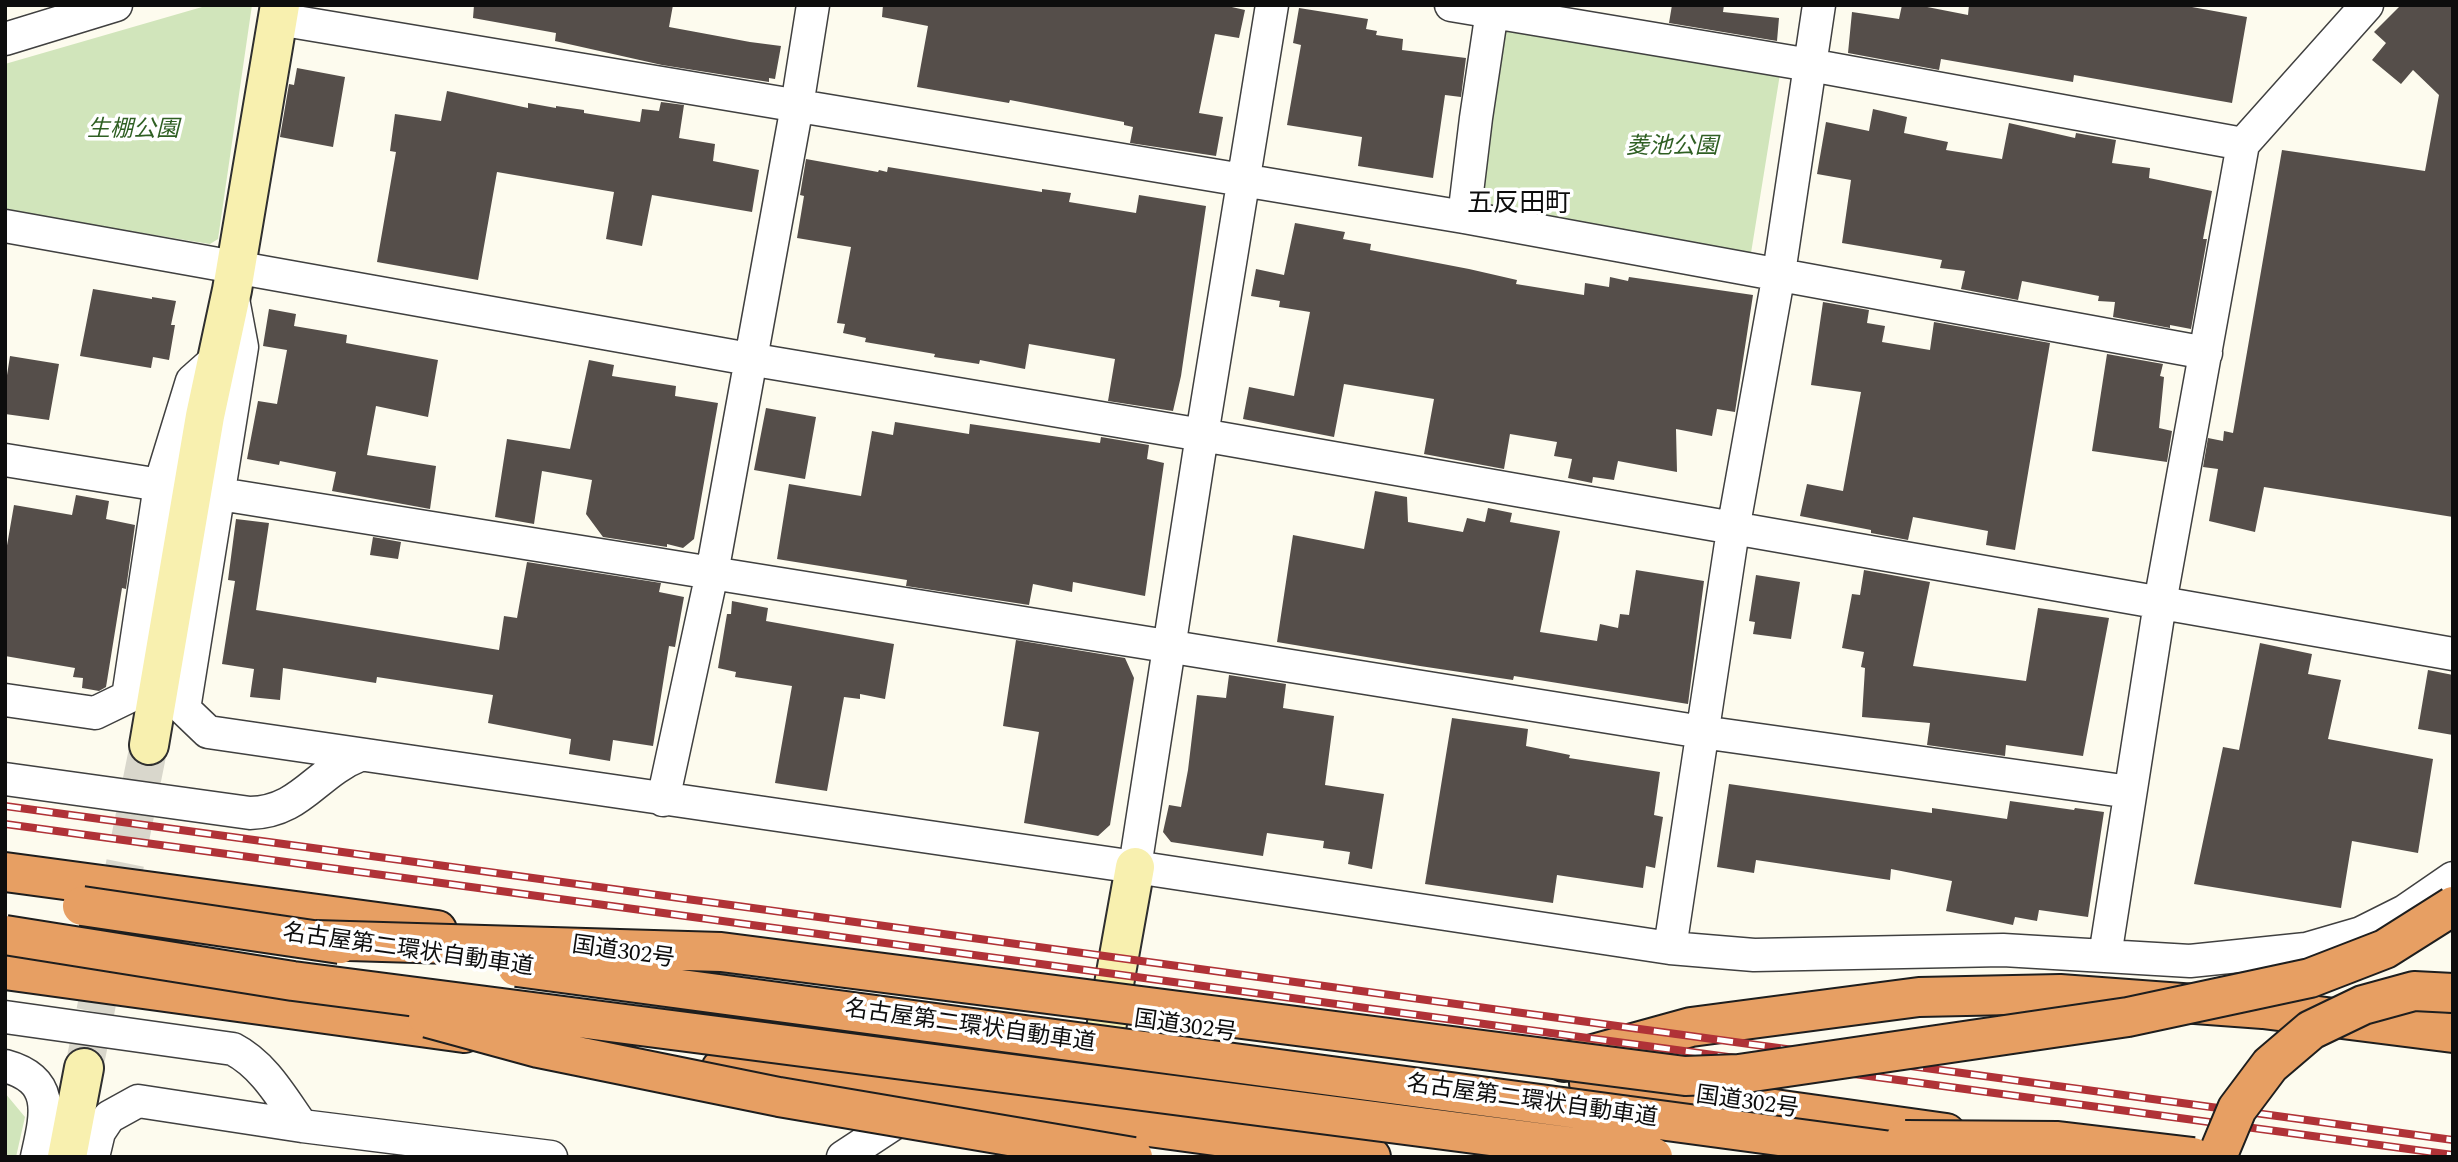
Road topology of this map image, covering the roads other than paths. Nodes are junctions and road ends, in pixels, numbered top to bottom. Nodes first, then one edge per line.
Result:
1 (116, 5) edge
2 (813, 5) edge
3 (1272, 5) edge
4 (1451, 5) edge
5 (1819, 5) edge
6 (2367, 5) edge
7 (1492, 11) junction
8 (279, 12) edge
9 (5, 39) edge
10 (1810, 65) junction
11 (797, 106) junction
12 (2243, 144) junction
13 (1244, 180) junction
14 (1464, 217) junction
15 (5, 226) edge
16 (1779, 273) junction
17 (234, 278) junction
18 (2206, 353) junction
19 (219, 357) junction
20 (749, 359) junction
21 (1202, 435) junction
22 (5, 460) edge
23 (160, 485) junction
24 (220, 494) junction
25 (1733, 530) junction
26 (712, 573) junction
27 (2160, 603) junction
28 (1170, 645) junction
29 (2453, 654) edge
30 (5, 700) edge
31 (1702, 732) junction
32 (149, 744) tunnel mouth
33 (360, 755) junction
34 (5, 779) edge
35 (2130, 792) junction
36 (663, 800) junction
37 (5, 855) edge
38 (1135, 867) junction
39 (5, 872) edge
40 (2453, 878) edge
41 (5, 896) edge
42 (2453, 906) edge
43 (316, 927) junction
44 (5, 935) edge
45 (1670, 948) junction
46 (2105, 956) junction
47 (5, 970) edge
48 (293, 981) junction
49 (5, 982) edge
50 (2453, 993) edge
51 (5, 1017) edge
52 (1107, 1018) junction
53 (377, 1021) junction
54 (2453, 1034) edge
55 (5, 1066) edge
56 (84, 1068) tunnel mouth
57 (1522, 1074) junction
58 (931, 1098) junction
59 (302, 1126) junction
60 (1087, 1139) edge
61 (1801, 1139) junction
62 (37, 1157) edge
63 (66, 1157) edge
64 (93, 1157) edge
65 (551, 1157) edge
66 (843, 1157) edge
67 (1133, 1157) edge
68 (1370, 1157) edge
69 (1653, 1157) edge
70 (1936, 1157) edge
71 (2114, 1157) edge
72 (2193, 1157) edge
73 (2217, 1157) edge

1 - 9 street
2 - 11 street
3 - 13 street
4 - 7 street
5 - 10 street
6 - 12 street
7 - 10 street
7 - 14 street
8 - 11 street
8 - 17 street
10 - 12 street
10 - 16 street
11 - 13 street
11 - 20 street
12 - 18 street
13 - 14 street
13 - 21 street
14 - 16 street
15 - 17 street
16 - 18 street
16 - 25 street
17 - 19 street
17 - 20 street
17 - 24 street
18 - 27 street
19 - 23 street
19 - 32 street
20 - 21 street
20 - 26 street
21 - 25 street
21 - 28 street
22 - 23 street
23 - 30 street
24 - 26 street
24 - 33 street
25 - 27 street
25 - 31 street
26 - 28 street
26 - 36 street
27 - 29 street
27 - 35 street
28 - 31 street
28 - 38 street
31 - 35 street
31 - 45 street
33 - 34 street
33 - 36 street
35 - 46 street
36 - 38 street
37 - 43 highway
38 - 45 street
38 - 52 street
39 - 43 highway, 国道302号
40 - 46 street
41 - 43 highway, 名古屋第二環状自動車道, bridge
42 - 43 highway, bridge
43 - 52 highway, 国道302号
43 - 61 highway, 名古屋第二環状自動車道, bridge
44 - 48 highway, 名古屋第二環状自動車道, bridge
45 - 46 street
47 - 53 highway
48 - 67 highway, bridge
48 - 69 highway, 名古屋第二環状自動車道, bridge
49 - 53 highway
50 - 73 highway, bridge
51 - 59 street
52 - 57 highway, 国道302号
52 - 60 street
53 - 58 highway
54 - 57 highway
55 - 62 street
56 - 63 street
57 - 71 highway, 国道302号
58 - 60 highway
58 - 66 street
59 - 64 street
59 - 65 street
60 - 68 highway
61 - 70 highway, 名古屋第二環状自動車道, bridge
61 - 72 highway, bridge

